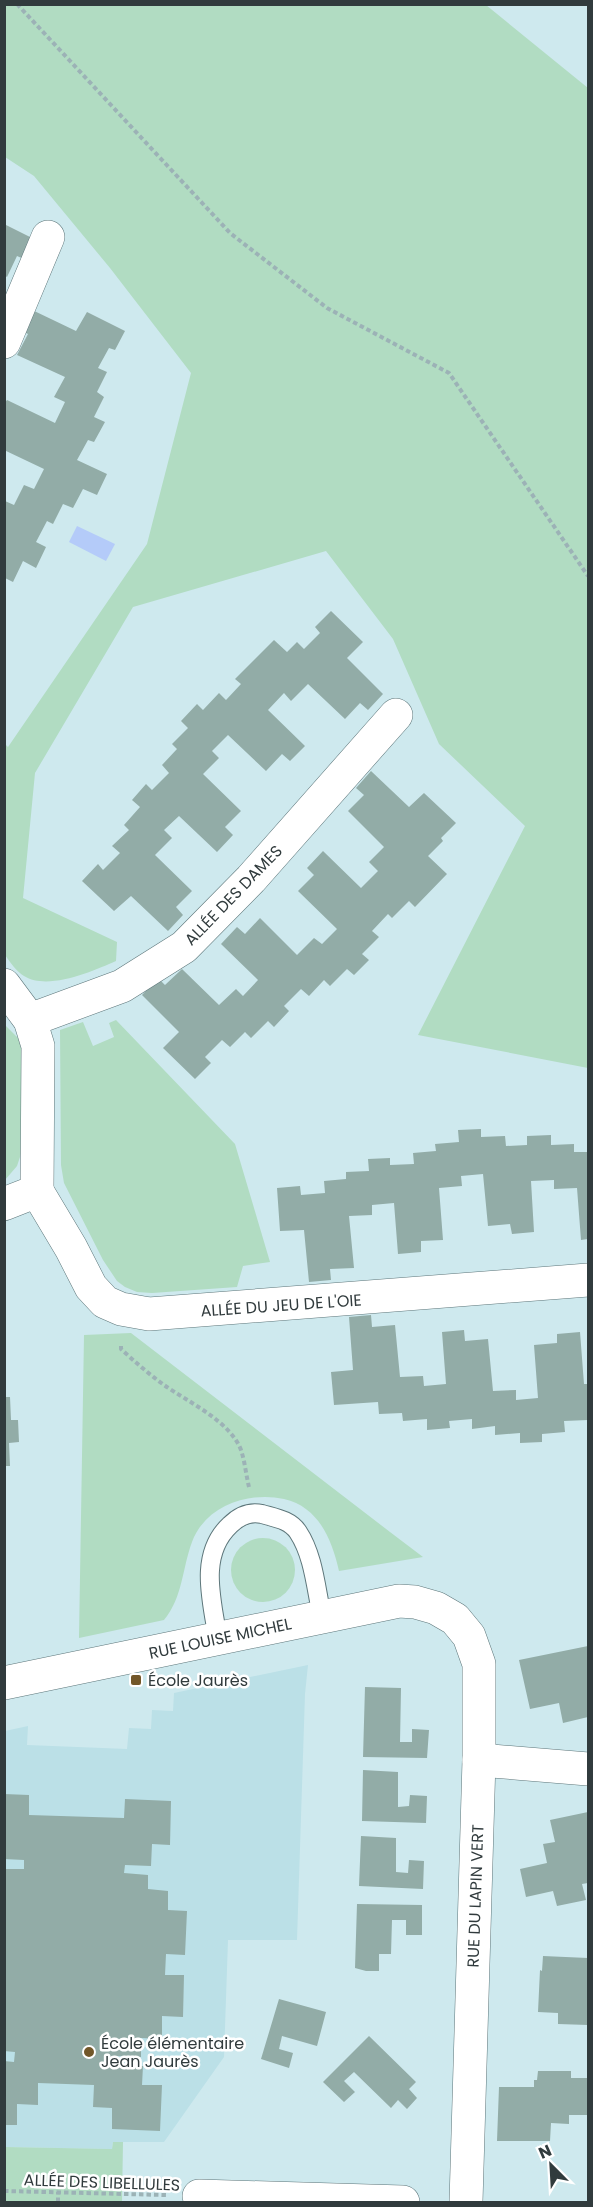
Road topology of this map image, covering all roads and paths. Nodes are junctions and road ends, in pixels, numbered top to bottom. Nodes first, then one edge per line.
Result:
1 (16, 4) edge
2 (48, 237) dead end
3 (4, 342) edge
4 (588, 576) edge
5 (396, 715) dead end
6 (4, 984) edge
7 (30, 1020) junction
8 (37, 1191) junction
9 (4, 1204) edge
10 (588, 1280) edge
11 (121, 1309) junction
12 (254, 1512) junction
13 (436, 1608) joint
14 (322, 1616) junction
15 (218, 1639) junction
16 (4, 1683) edge
17 (479, 1760) junction
18 (588, 1769) edge
19 (4, 2191) edge
20 (58, 2192) junction
21 (194, 2199) edge
22 (58, 2202) edge
23 (403, 2202) edge
24 (466, 2202) edge

1 - 4 path
2 - 3 street
5 - 7 street, ALLÉE DES DAMES
6 - 7 street
7 - 8 street
8 - 9 street
8 - 11 street, ALLÉE DU JEU DE L'OIE
10 - 11 street, ALLÉE DU JEU DE L'OIE
11 - 12 path
12 - 14 lane
12 - 15 lane
13 - 14 street, RUE LOUISE MICHEL
13 - 17 street, RUE DU LAPIN VERT
14 - 15 street, RUE LOUISE MICHEL
15 - 16 street, RUE LOUISE MICHEL
17 - 18 street
17 - 24 street, RUE DU LAPIN VERT
19 - 20 path, ALLÉE DES LIBELLULES
20 - 21 path, ALLÉE DES LIBELLULES
20 - 22 path
21 - 23 street

